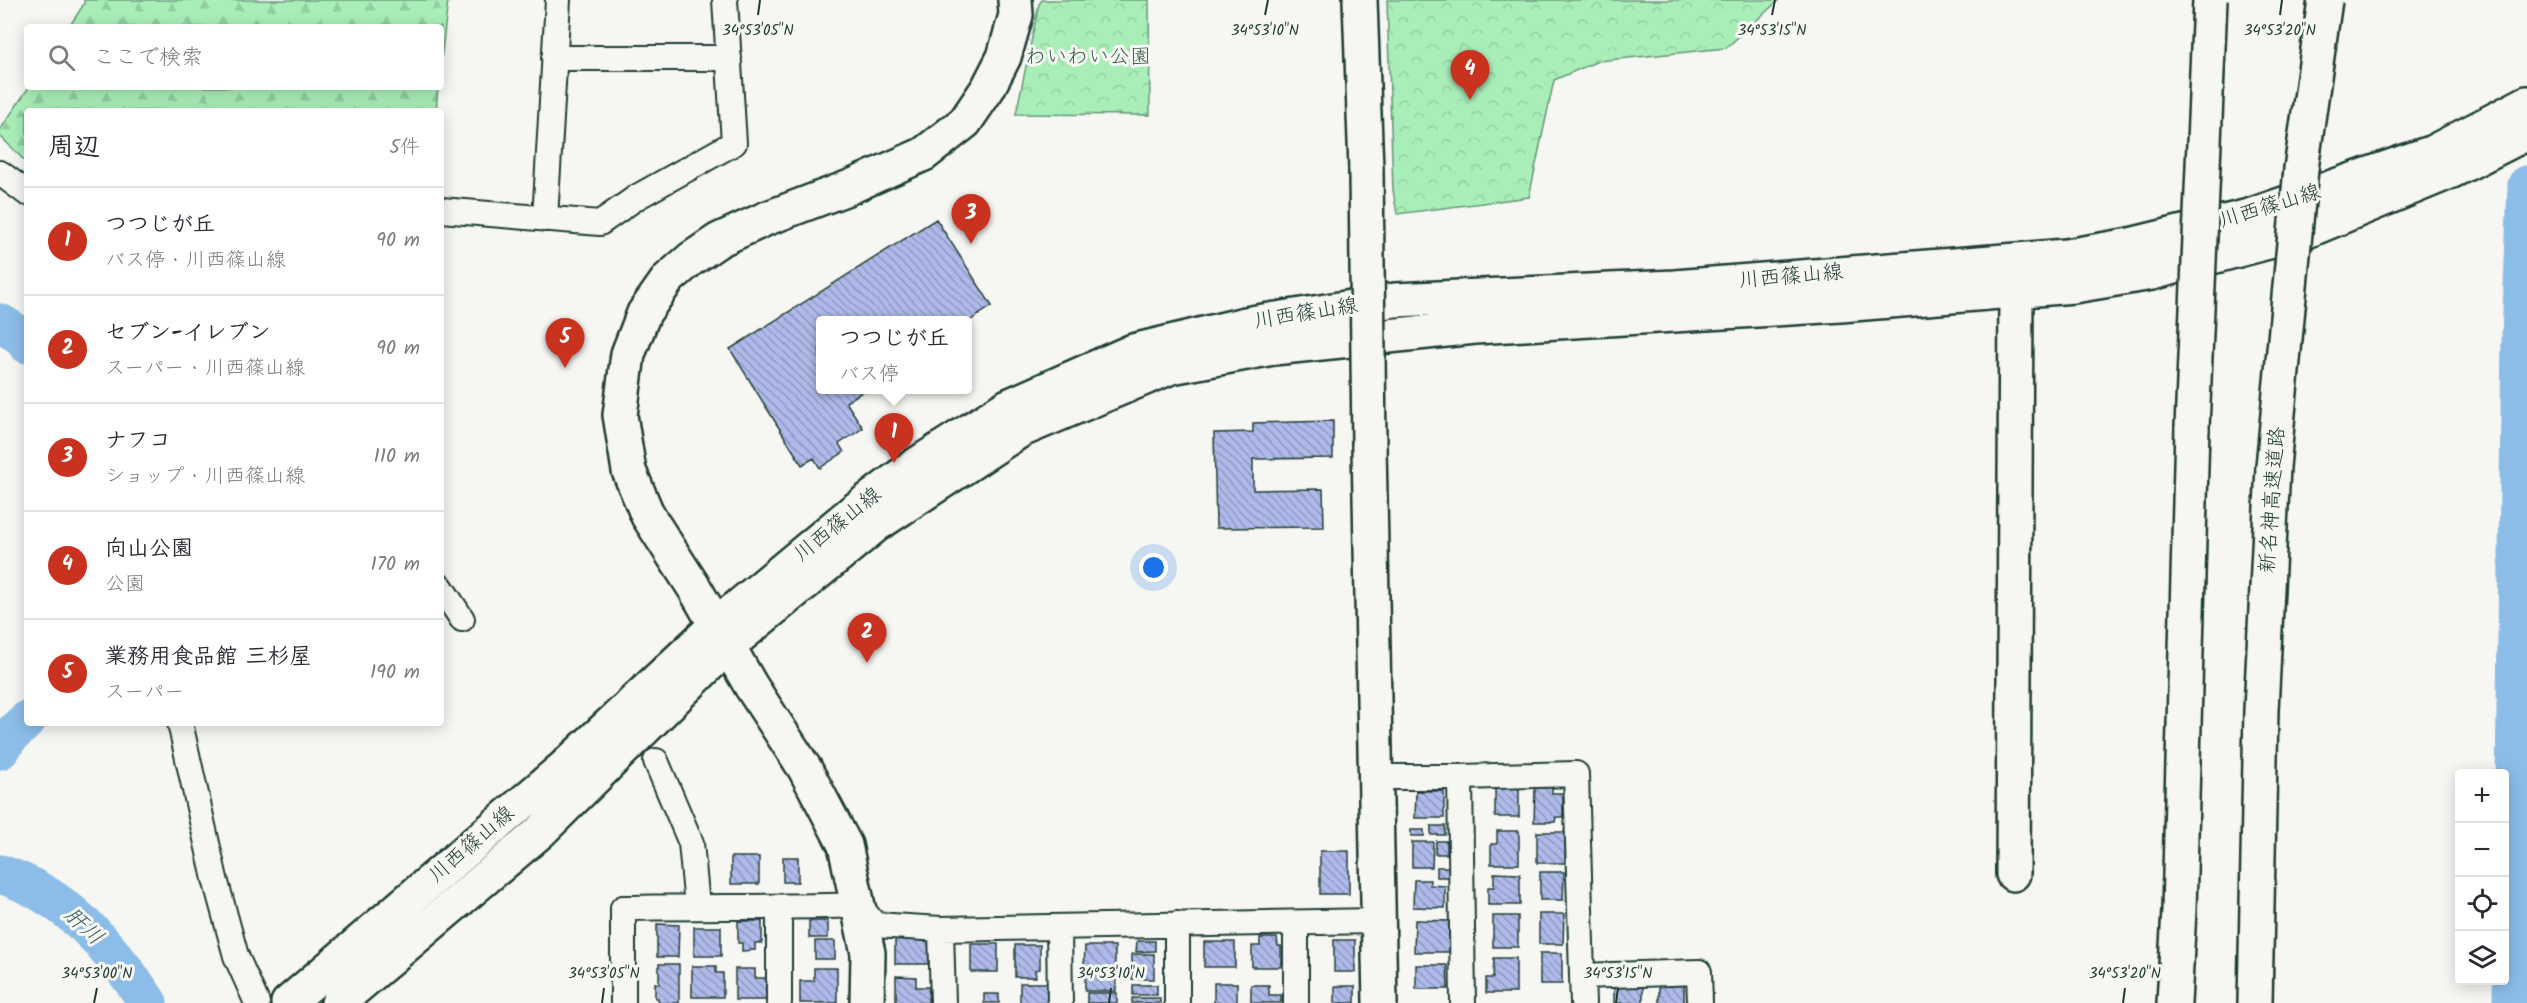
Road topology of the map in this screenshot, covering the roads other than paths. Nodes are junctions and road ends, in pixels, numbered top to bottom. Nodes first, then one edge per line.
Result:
1 (558, 0) edge
2 (725, 0) edge
3 (1015, 0) edge
4 (1360, 0) edge
5 (2210, 0) edge
6 (2325, 0) edge
7 (554, 58) junction
8 (729, 58) junction
9 (2527, 103) edge
10 (2527, 133) edge
11 (0, 173) edge
12 (24, 191) edge
13 (444, 210) edge
14 (544, 219) junction
15 (2016, 289) junction
16 (444, 593) edge
17 (462, 620) dead end
18 (722, 635) junction
19 (657, 698) junction
20 (181, 726) edge
21 (656, 761) dead end
22 (1376, 777) junction
23 (1460, 777) junction
24 (2013, 873) dead end
25 (859, 905) junction
26 (697, 906) junction
27 (778, 908) junction
28 (1378, 921) junction
29 (1296, 923) junction
30 (1177, 924) junction
31 (1059, 927) junction
32 (941, 929) junction
33 (1582, 976) junction
34 (257, 1003) edge
35 (288, 1003) edge
36 (338, 1003) edge
37 (623, 1003) edge
38 (779, 1003) edge
39 (867, 1003) edge
40 (943, 1003) edge
41 (1060, 1003) edge
42 (1177, 1003) edge
43 (1296, 1003) edge
44 (1380, 1003) edge
45 (1463, 1003) edge
46 (1583, 1003) edge
47 (1700, 1003) edge
48 (2174, 1003) edge
49 (2255, 1003) edge

1 - 7 street
2 - 8 street
3 - 18 main road
4 - 22 main road, bridge
5 - 48 main road, bridge
6 - 49 main road, 新名神高速道路, bridge
7 - 8 street
7 - 14 street
8 - 14 street
9 - 18 main road, 川西篠山線
10 - 15 main road, 川西篠山線
11 - 12 street
13 - 14 street
15 - 18 main road, 川西篠山線
15 - 24 main road
16 - 17 street
18 - 19 main road, 川西篠山線
18 - 25 main road
19 - 35 main road, 川西篠山線
19 - 36 main road, 川西篠山線
20 - 34 street
21 - 26 street
22 - 23 street
22 - 28 main road
23 - 33 street
23 - 45 street
25 - 27 street
25 - 32 street
25 - 39 main road
26 - 27 street
26 - 37 street
27 - 38 street
28 - 29 street
28 - 44 main road
29 - 30 street
29 - 43 street
30 - 31 street
30 - 42 street
31 - 32 street
31 - 41 street
32 - 40 street
33 - 46 street
33 - 47 street

